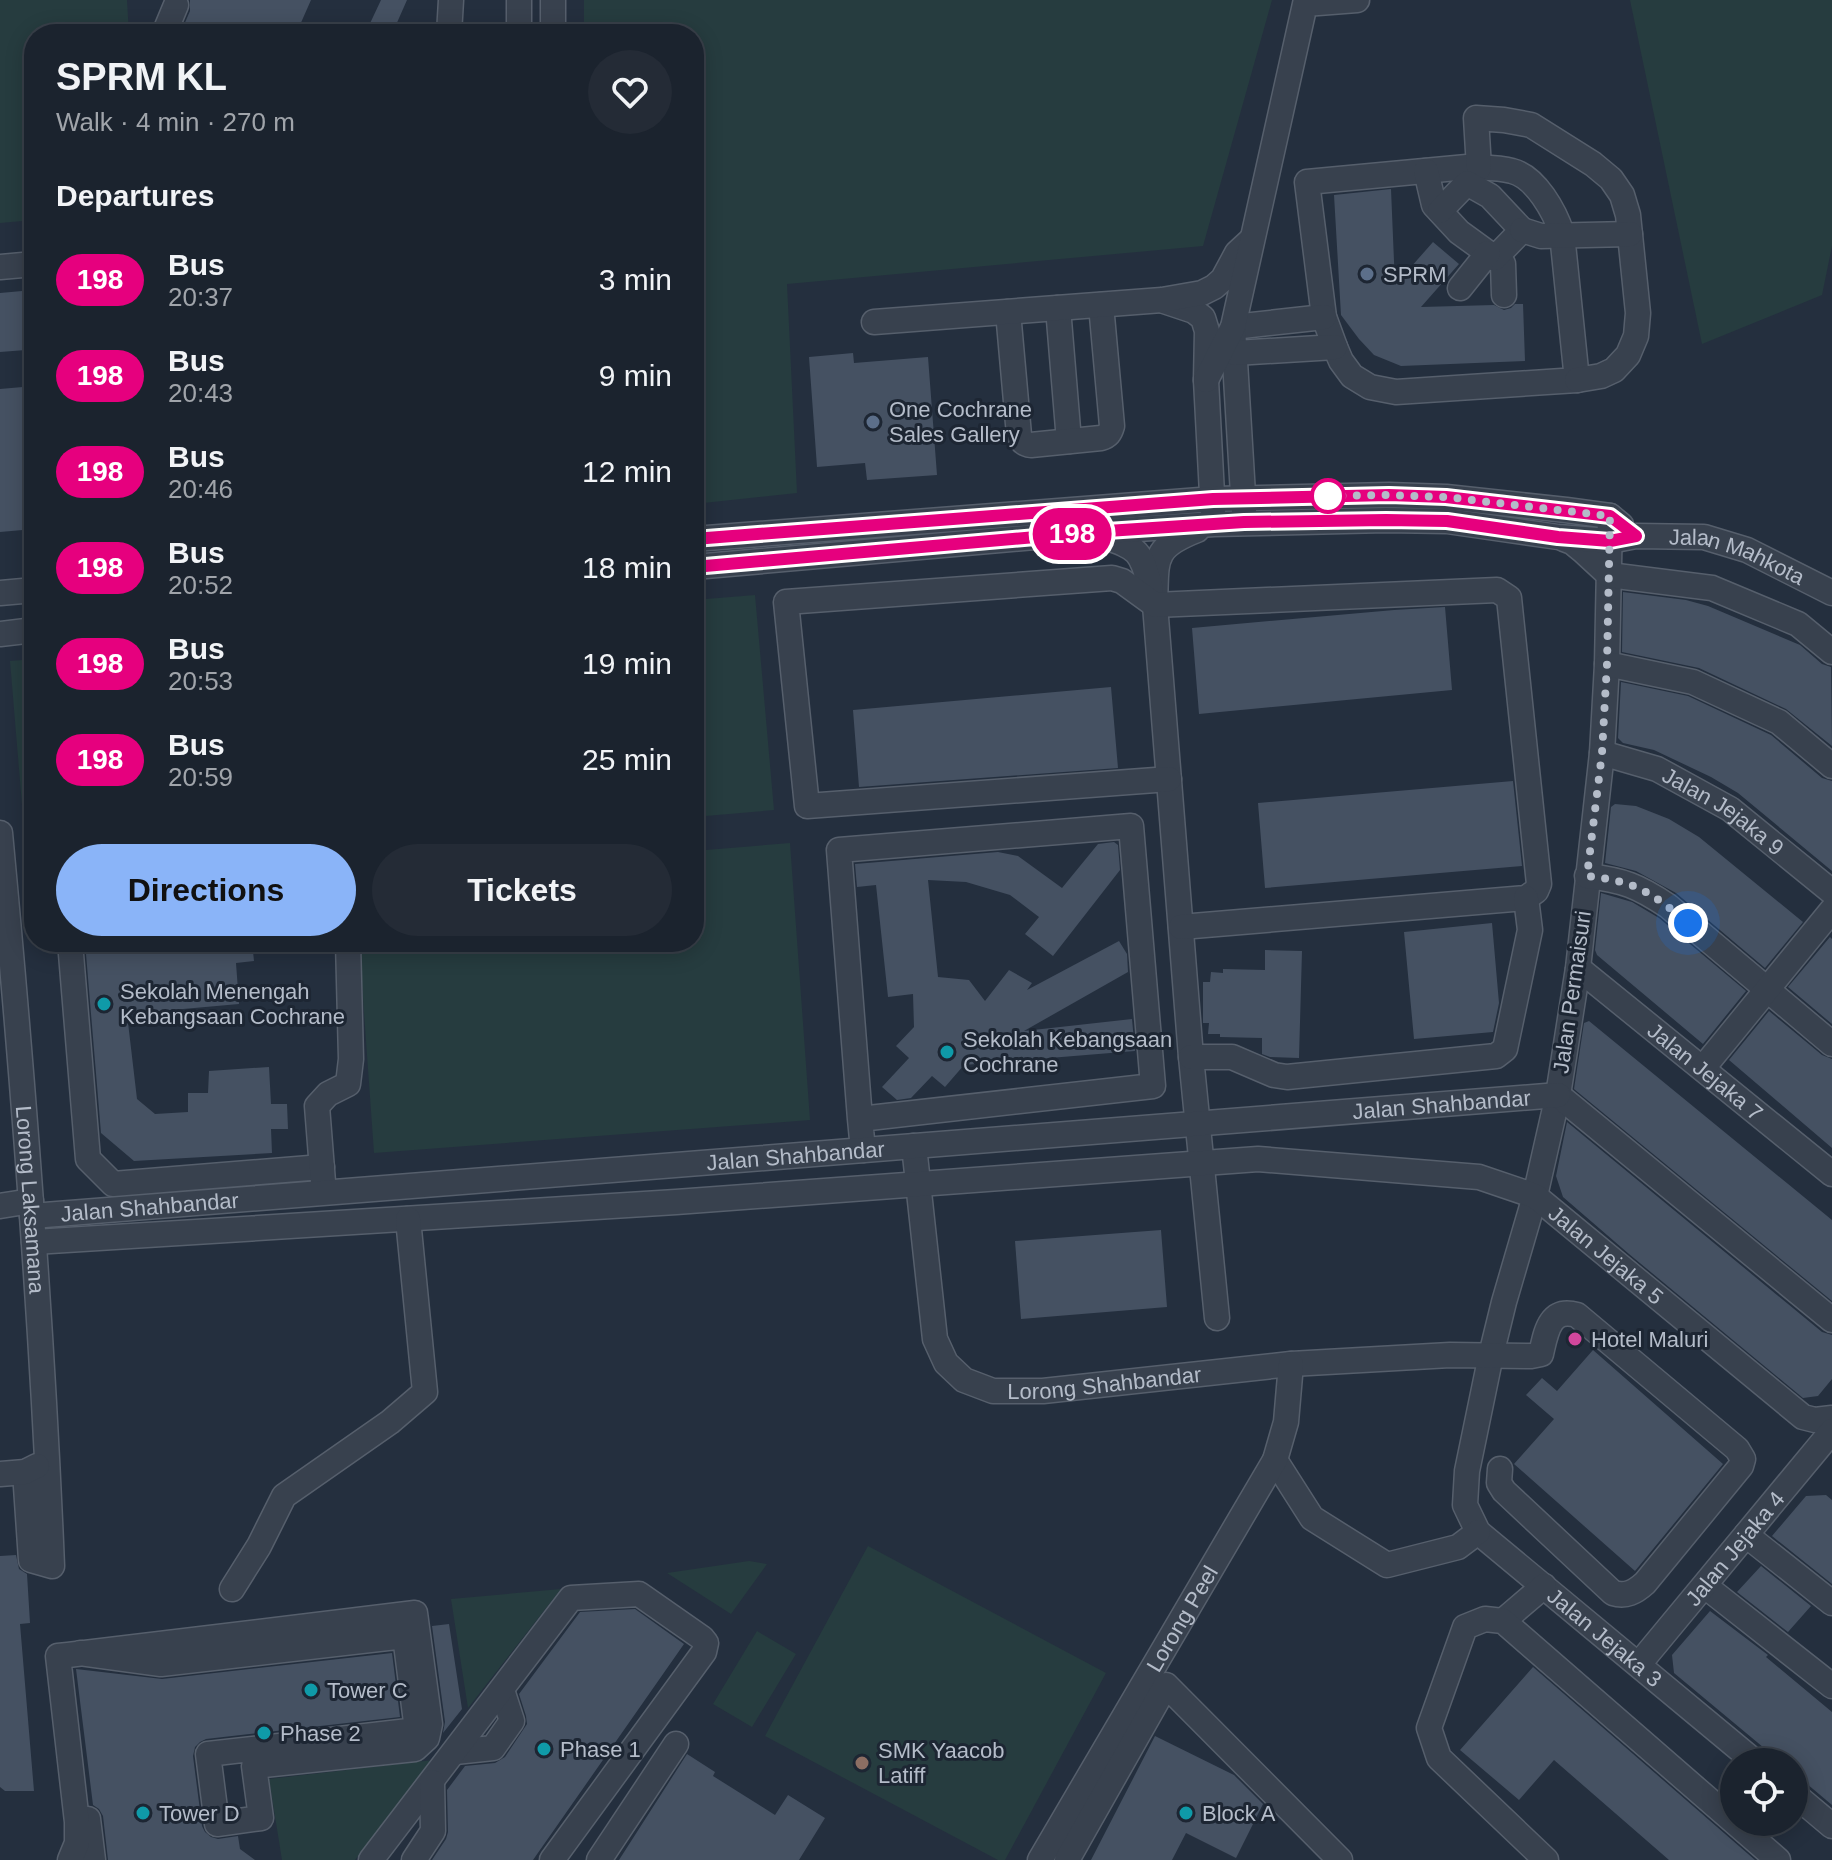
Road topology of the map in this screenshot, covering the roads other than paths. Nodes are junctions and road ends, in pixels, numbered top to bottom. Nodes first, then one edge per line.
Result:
1 (451, 0) edge
2 (519, 0) edge
3 (553, 0) edge
4 (1357, 0) edge
5 (1306, 2) edge
6 (176, 5) dead end
7 (168, 24) edge
8 (450, 24) edge
9 (519, 24) edge
10 (553, 24) edge
11 (1479, 168) junction
12 (1426, 171) junction
13 (1440, 211) junction
14 (1522, 230) junction
15 (1562, 234) junction
16 (1630, 234) junction
17 (1252, 240) junction
18 (1492, 256) junction
19 (24, 265) edge
20 (0, 267) edge
21 (1460, 288) dead end
22 (1504, 295) dead end
23 (1162, 300) junction
24 (1101, 305) junction
25 (1058, 308) junction
26 (1008, 312) junction
27 (1324, 317) junction
28 (874, 322) dead end
29 (1233, 327) junction
30 (1335, 347) junction
31 (1235, 353) junction
32 (1206, 380) junction
33 (1577, 380) junction
34 (1069, 441) junction
35 (1244, 510) junction
36 (1213, 511) junction
37 (1610, 516) junction
38 (1092, 532) junction
39 (1636, 536) junction
40 (1558, 537) junction
41 (704, 538) edge
42 (1610, 541) junction
43 (704, 566) edge
44 (1609, 575) junction
45 (24, 591) edge
46 (0, 593) edge
47 (1832, 593) edge
48 (1155, 605) junction
49 (24, 631) edge
50 (0, 634) edge
51 (1832, 652) edge
52 (1607, 664) junction
53 (1602, 753) junction
54 (1832, 766) edge
55 (1169, 779) junction
56 (0, 833) edge
57 (1587, 876) junction
58 (1832, 892) edge
59 (1526, 898) junction
60 (1832, 910) edge
61 (1181, 927) junction
62 (71, 952) edge
63 (348, 952) edge
64 (1578, 968) junction
65 (14, 979) junction
66 (1767, 990) junction
67 (0, 1008) edge
68 (1832, 1044) edge
69 (10, 1046) edge
70 (1191, 1057) junction
71 (1703, 1068) junction
72 (1558, 1095) junction
73 (860, 1119) junction
74 (1197, 1123) junction
75 (914, 1146) junction
76 (863, 1150) junction
77 (1201, 1164) junction
78 (322, 1167) junction
79 (1832, 1174) edge
80 (917, 1185) junction
81 (324, 1192) junction
82 (1535, 1196) junction
83 (0, 1206) edge
84 (31, 1208) junction
85 (408, 1219) junction
86 (34, 1242) junction
87 (1217, 1318) dead end
88 (1832, 1320) edge
89 (1491, 1355) junction
90 (1291, 1364) junction
91 (1832, 1418) edge
92 (1832, 1431) edge
93 (1822, 1454) edge
94 (1275, 1460) junction
95 (36, 1467) junction
96 (1500, 1469) dead end
97 (0, 1474) edge
98 (1465, 1505) joint
99 (1478, 1532) junction
100 (1746, 1535) junction
101 (52, 1566) dead end
102 (1544, 1586) junction
103 (1705, 1586) junction
104 (232, 1589) dead end
105 (1832, 1603) edge
106 (1503, 1621) junction
107 (69, 1655) junction
108 (1639, 1664) junction
109 (1832, 1686) edge
110 (676, 1744) dead end
111 (1738, 1748) edge
112 (432, 1782) junction
113 (1808, 1806) edge
114 (1832, 1826) edge
115 (1054, 1857) edge
116 (70, 1860) edge
117 (93, 1860) edge
118 (371, 1860) edge
119 (414, 1860) edge
120 (552, 1860) edge
121 (599, 1860) edge
122 (1340, 1860) edge
123 (1546, 1860) edge
124 (1778, 1860) edge

1 - 8 street
2 - 9 street
3 - 10 street
4 - 5 street
5 - 17 street
6 - 7 street
11 - 12 street
11 - 15 street
11 - 16 street
12 - 13 street
12 - 27 street
13 - 14 street
13 - 18 street
14 - 15 street
14 - 18 street
15 - 16 street
15 - 33 street
16 - 33 street
17 - 23 street
17 - 29 street
18 - 21 street
18 - 22 street
19 - 20 street
23 - 24 street
23 - 32 street
24 - 25 street
24 - 34 street
25 - 26 street
25 - 34 street
26 - 28 street
26 - 34 street
27 - 29 street
27 - 30 street
29 - 31 street
29 - 32 street
30 - 31 street
30 - 33 street
31 - 35 street
32 - 36 street
35 - 36 street
35 - 37 street
35 - 40 street, Jalan Mahkota
36 - 38 street
36 - 41 street
36 - 48 street
37 - 39 street
37 - 42 street, Jalan Permaisuri
38 - 43 street
38 - 48 street
39 - 42 street, Jalan Mahkota
39 - 47 street, Jalan Mahkota
40 - 42 street, Jalan Mahkota
40 - 44 street
42 - 44 street, Jalan Permaisuri
44 - 51 street
44 - 52 street, Jalan Permaisuri
45 - 46 street
48 - 55 street
48 - 55 street
48 - 59 street
49 - 50 street
52 - 53 street, Jalan Permaisuri
52 - 54 street
53 - 57 street, Jalan Permaisuri
53 - 58 street, Jalan Jejaka 9
55 - 61 street
56 - 65 street, Lorong Laksamana
57 - 64 street, Jalan Permaisuri
57 - 66 street
59 - 61 street
59 - 70 street
60 - 66 street
61 - 70 street
62 - 78 street
63 - 78 street
64 - 71 street, Jalan Jejaka 7
64 - 72 street, Jalan Permaisuri
65 - 67 street
65 - 69 street, Lorong Laksamana
66 - 68 street
66 - 71 street
69 - 84 street, Lorong Laksamana
70 - 74 street
71 - 79 street, Jalan Jejaka 7
72 - 74 street, Jalan Shahbandar
72 - 82 street, Jalan Permaisuri
72 - 88 street
73 - 73 street
73 - 76 street
74 - 75 street, Jalan Shahbandar
74 - 77 street
75 - 76 street, Jalan Shahbandar
75 - 80 street, Lorong Shahbandar
76 - 81 street, Jalan Shahbandar
77 - 80 street, Jalan Shahbandar
77 - 82 street, Jalan Shahbandar
77 - 87 street
78 - 81 street
80 - 85 street, Jalan Shahbandar
80 - 90 street, Lorong Shahbandar
81 - 84 street, Jalan Shahbandar
82 - 89 street, Jalan Permaisuri
82 - 91 street, Jalan Jejaka 5
83 - 84 street, Jalan Shahbandar
84 - 86 street, Lorong Laksamana
85 - 86 street, Jalan Shahbandar
85 - 104 street
86 - 95 street, Lorong Laksamana
89 - 90 street, Lorong Shahbandar
89 - 96 street, Lorong Shahbandar
89 - 98 street, Jalan Permaisuri
90 - 94 street, Lorong Peel
92 - 93 street, Jalan Jejaka 4
93 - 100 street, Jalan Jejaka 4
94 - 99 street
94 - 115 street, Lorong Peel
95 - 97 street
95 - 101 street, Lorong Laksamana
98 - 99 street, Jalan Jejaka 3
99 - 102 street, Jalan Jejaka 3
100 - 103 street, Jalan Jejaka 4
100 - 105 street
102 - 106 street
102 - 108 street, Jalan Jejaka 3
103 - 108 street, Jalan Jejaka 4
103 - 109 street
106 - 123 street
106 - 124 street
107 - 107 street
107 - 116 street
107 - 117 street
108 - 111 street, Jalan Jejaka 3
110 - 121 street
112 - 118 street
112 - 119 street
112 - 120 street
113 - 114 street
115 - 122 street

